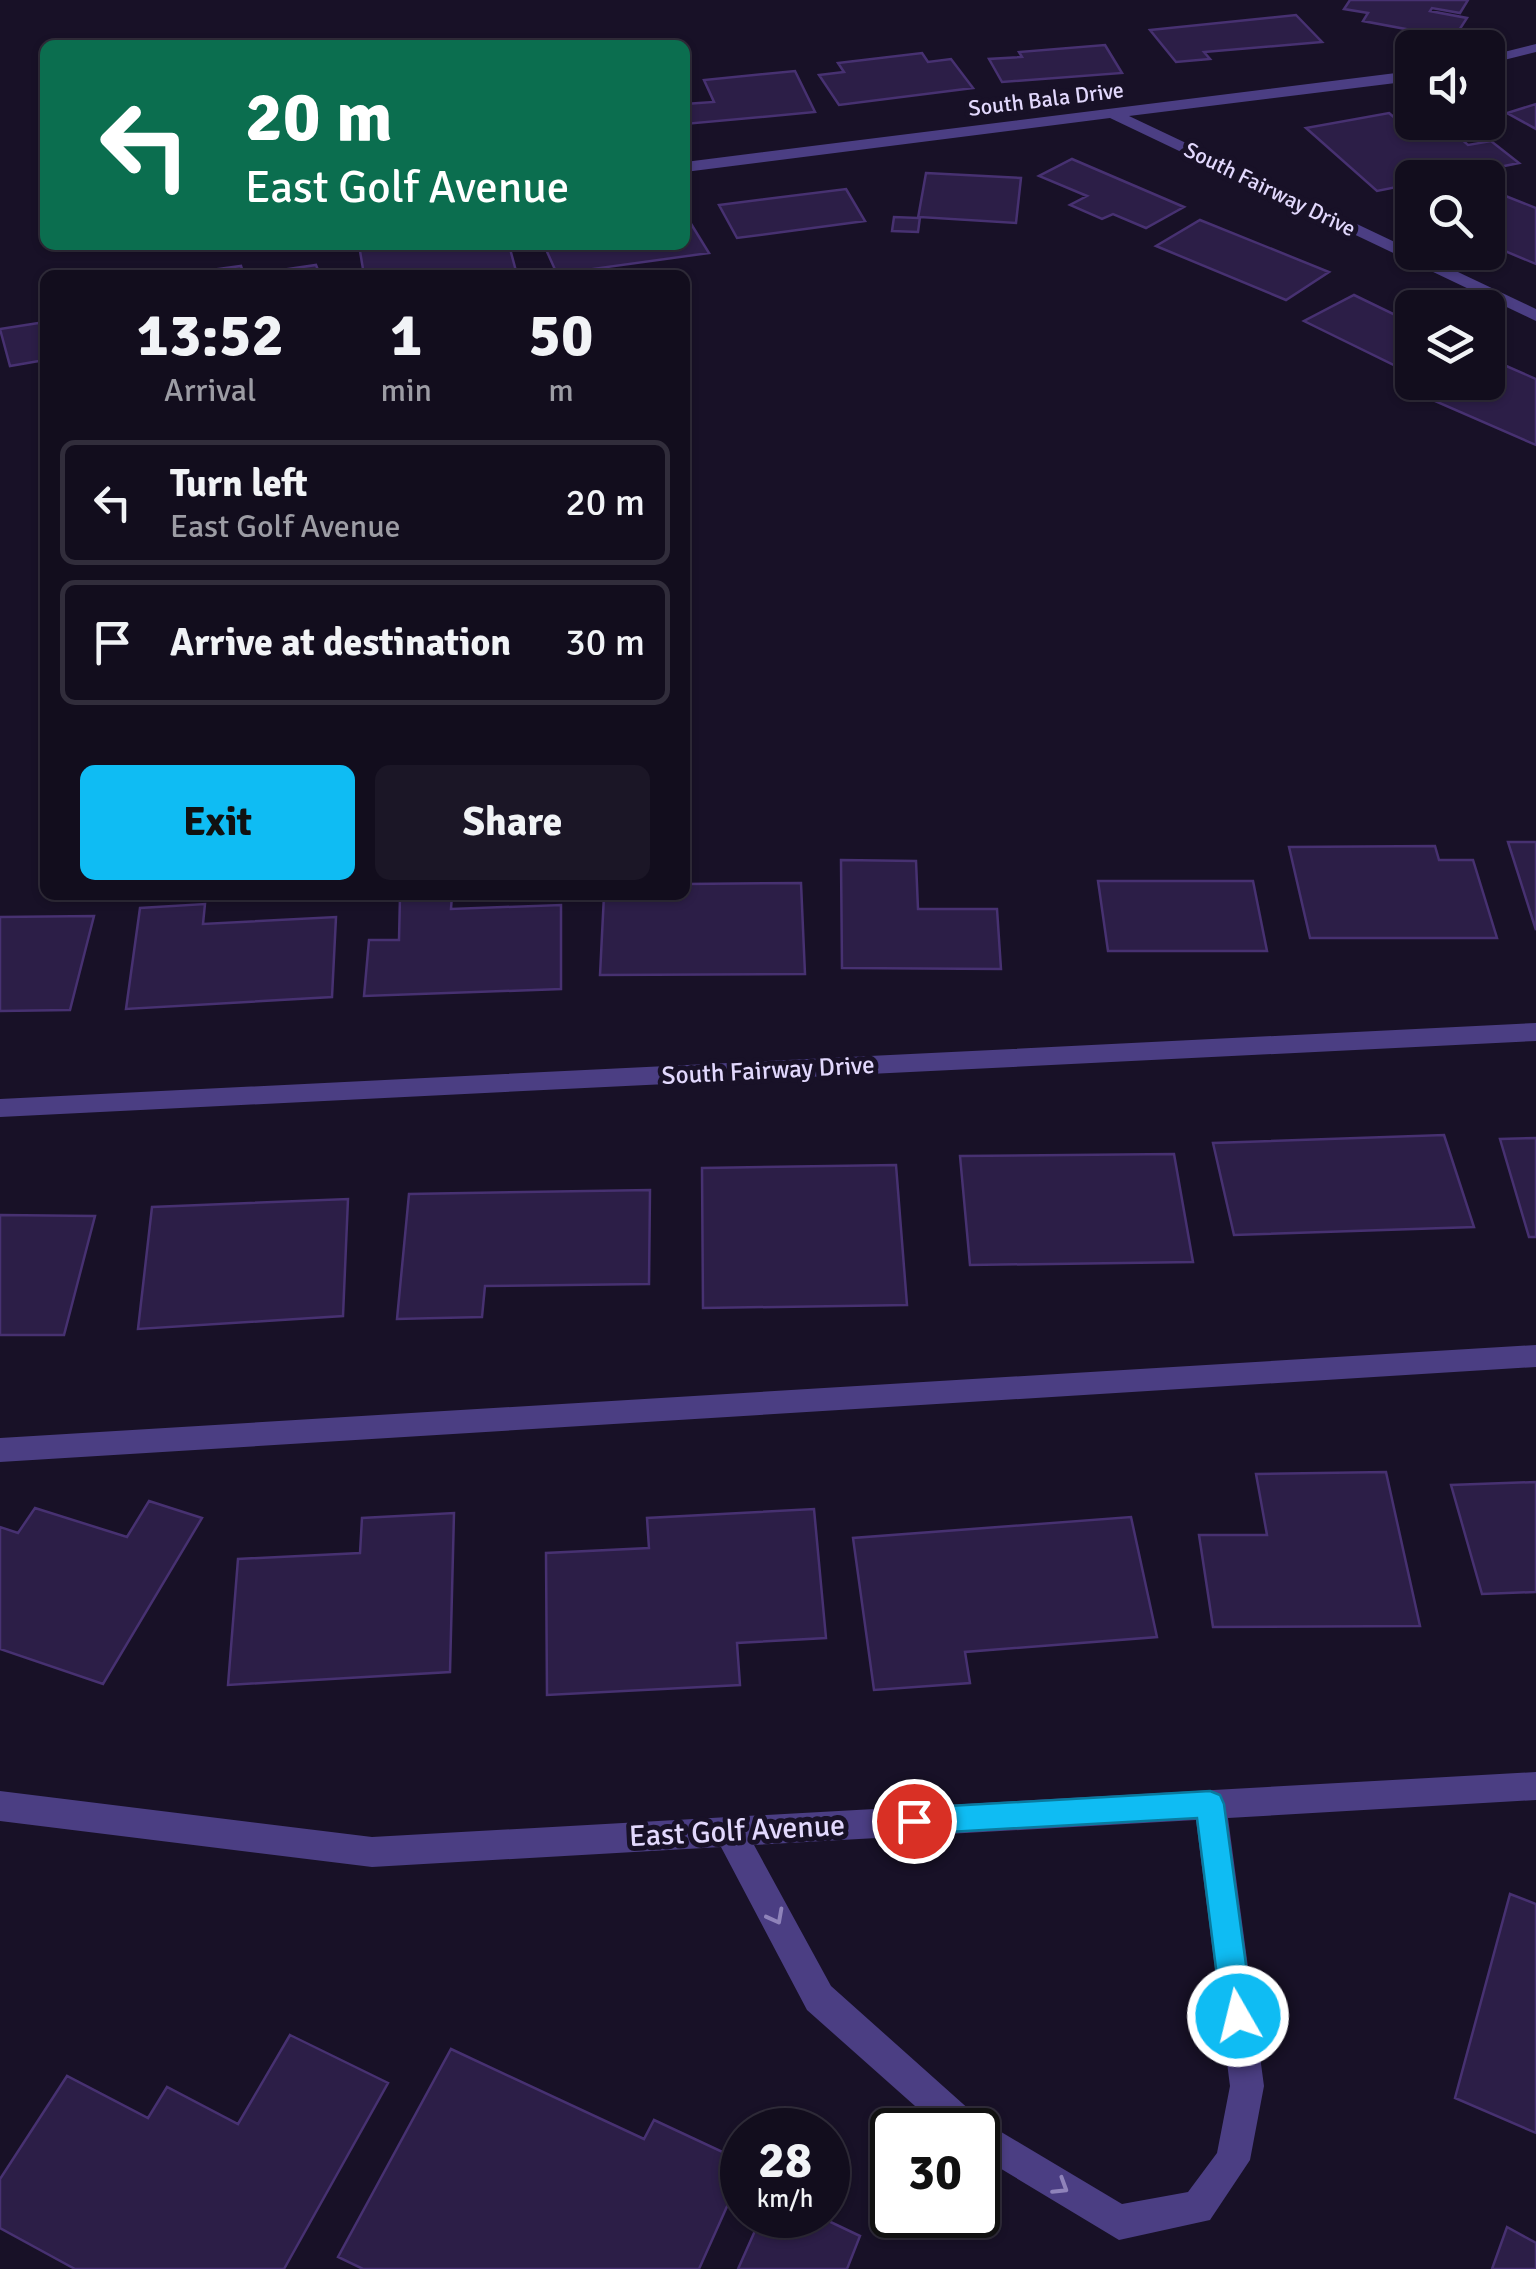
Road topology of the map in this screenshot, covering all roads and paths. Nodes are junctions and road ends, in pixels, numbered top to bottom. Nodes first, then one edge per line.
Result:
1 (1536, 48) edge
2 (1505, 56) edge
3 (1395, 78) edge
4 (1113, 114) junction
5 (690, 166) edge
6 (1536, 316) edge
7 (1536, 1032) edge
8 (0, 1108) edge
9 (1536, 1356) edge
10 (0, 1450) edge
11 (1536, 1786) edge
12 (1210, 1804) junction
13 (0, 1806) edge
14 (729, 1831) junction
15 (943, 2108) edge
16 (1000, 2150) edge

1 - 2 street
3 - 4 street, South Bala Drive
4 - 5 street, South Bala Drive
4 - 6 street, South Fairway Drive
7 - 8 street, South Fairway Drive
9 - 10 street
11 - 12 street, East Golf Avenue
12 - 14 street, East Golf Avenue
16 -> 12 street
13 - 14 street, East Golf Avenue
14 -> 15 street

